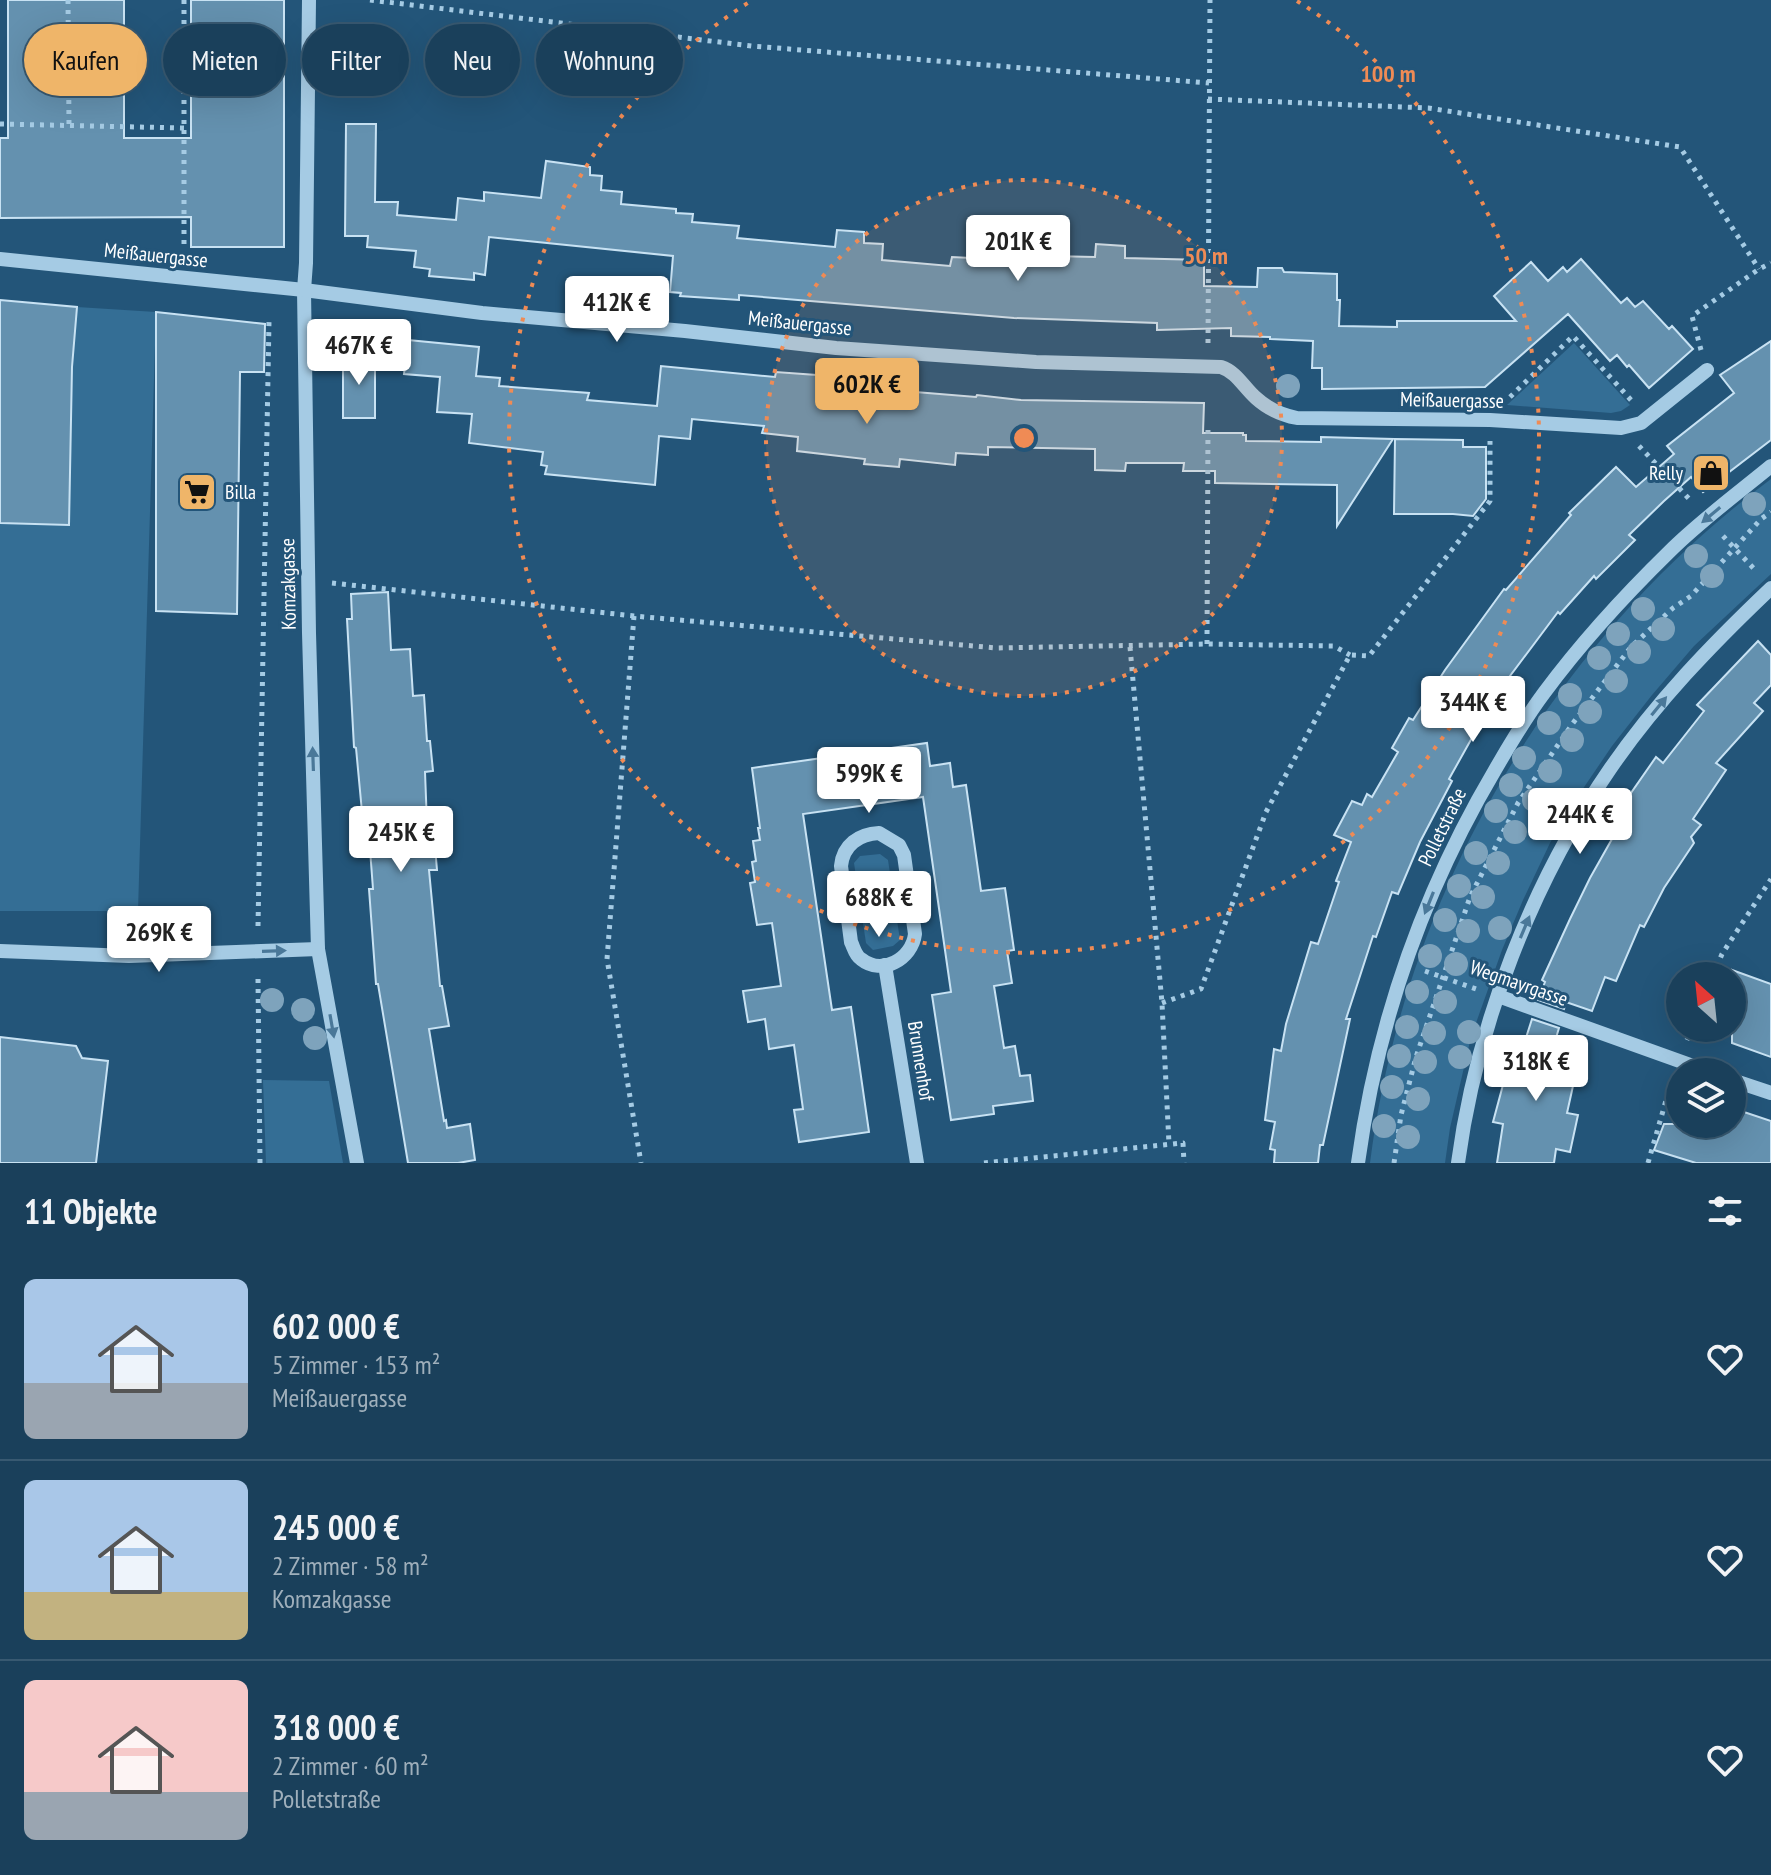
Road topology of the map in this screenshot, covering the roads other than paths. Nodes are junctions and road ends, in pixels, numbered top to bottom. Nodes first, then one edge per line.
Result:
1 (309, 0) edge
2 (0, 259) edge
3 (304, 290) junction
4 (1707, 370) road end
5 (1771, 466) edge
6 (1771, 588) edge
7 (318, 949) junction
8 (0, 951) edge
9 (885, 965) junction
10 (1498, 996) junction
11 (1670, 1058) edge
12 (1746, 1085) edge
13 (1771, 1093) edge
14 (357, 1163) edge
15 (917, 1163) edge
16 (1358, 1163) edge
17 (1458, 1163) edge

1 - 3 street, Komzakgasse
2 - 3 street, Meißauergasse
3 - 4 street, Meißauergasse
7 -> 3 street, Komzakgasse
5 -> 16 street, Polletstraße
10 -> 6 street
8 -> 7 street
7 -> 14 street, Komzakgasse
9 - 9 street
9 - 15 street, Brunnenhof
10 - 11 street, Wegmayrgasse
10 - 17 street
12 - 13 street

